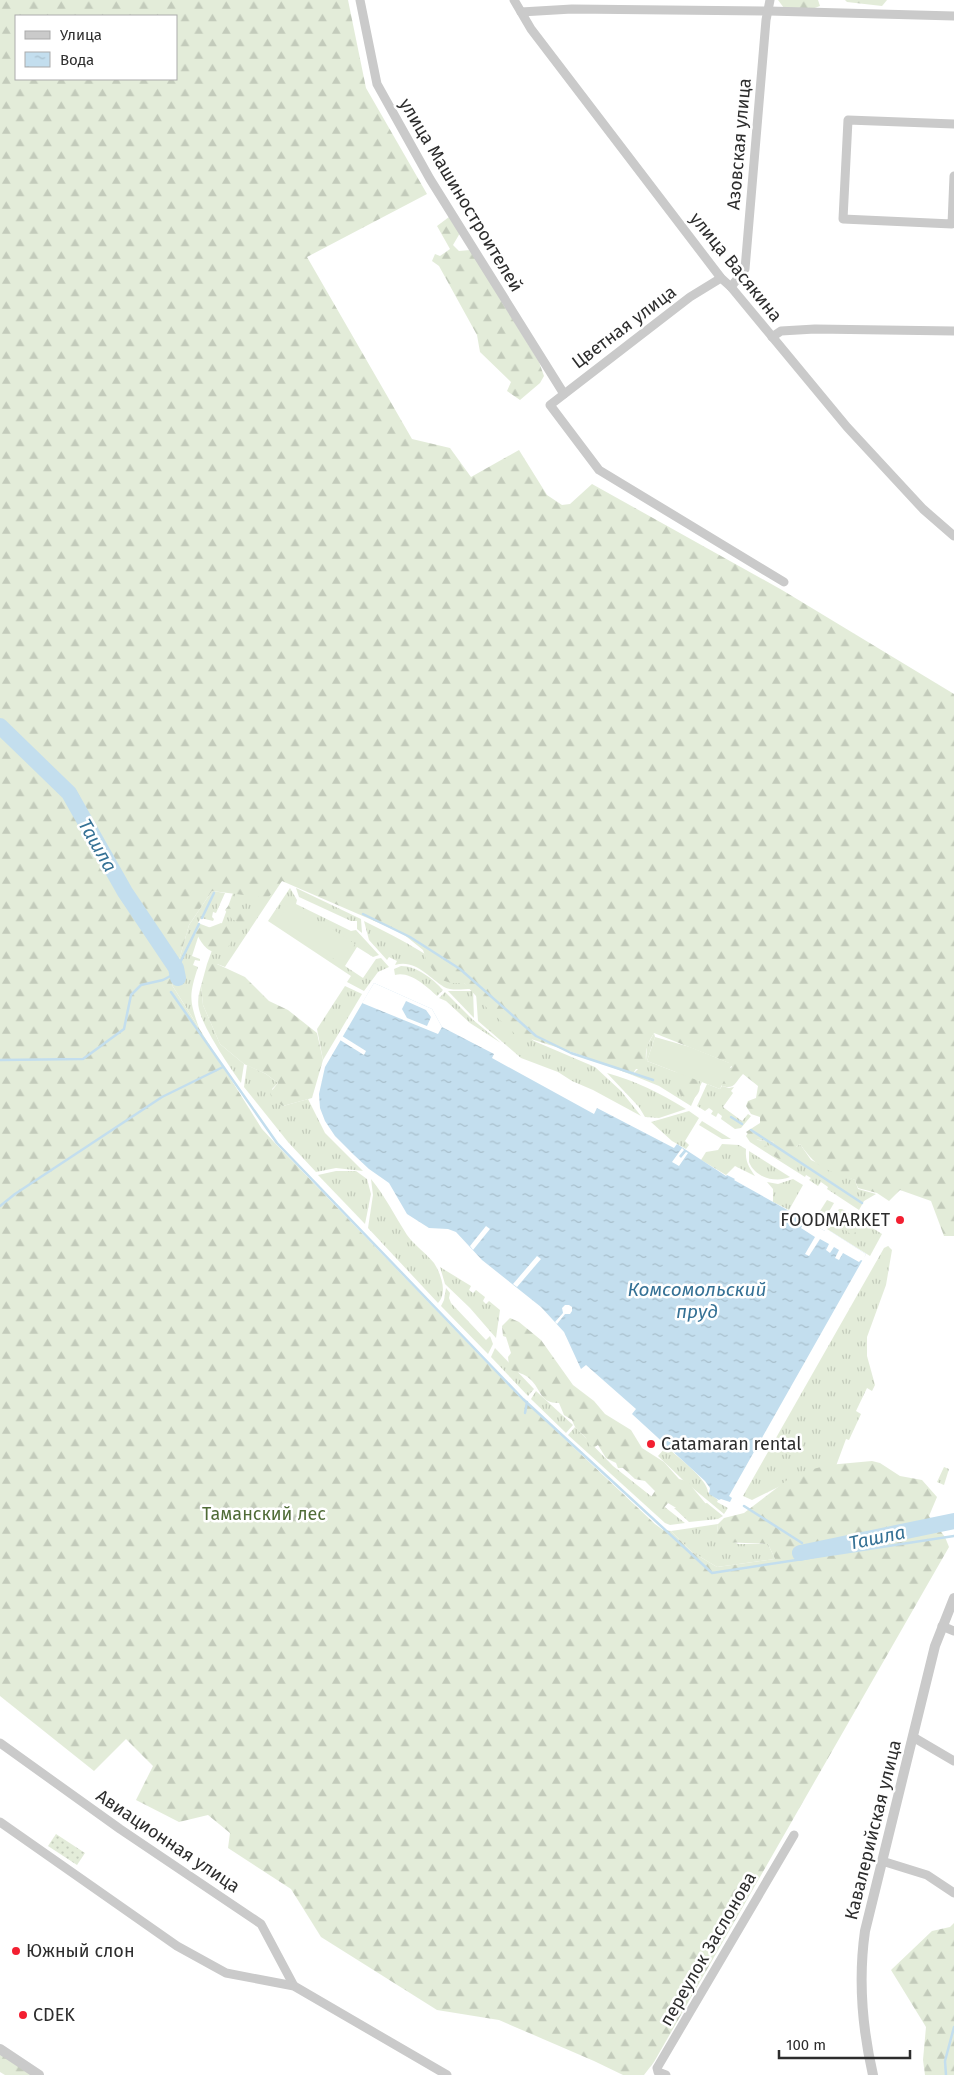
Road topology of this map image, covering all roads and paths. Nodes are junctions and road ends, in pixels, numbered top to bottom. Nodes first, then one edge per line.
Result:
1 (360, 0) edge
2 (514, 0) edge
3 (770, 0) edge
4 (572, 4) edge
5 (769, 11) junction
6 (521, 12) junction
7 (954, 16) edge
8 (954, 124) edge
9 (954, 176) edge
10 (721, 278) junction
11 (731, 287) junction
12 (954, 331) edge
13 (772, 337) junction
14 (564, 394) junction
15 (954, 536) edge
16 (784, 582) dead end
17 (954, 1598) edge
18 (942, 1626) junction
19 (954, 1631) edge
20 (913, 1736) junction
21 (0, 1743) edge
22 (954, 1761) edge
23 (0, 1822) edge
24 (794, 1835) dead end
25 (882, 1861) junction
26 (954, 1893) edge
27 (294, 1986) junction
28 (0, 2049) edge
29 (40, 2075) edge
30 (447, 2075) edge
31 (666, 2075) edge
32 (873, 2075) edge

1 - 14 street, улица Машиностроителей
2 - 6 street, улица Васякина
3 - 5 street, Азовская улица
4 - 5 street
4 - 6 street
5 - 7 street
5 - 11 street, Азовская улица
6 - 10 street, улица Васякина
8 - 9 street
10 - 11 street, улица Васякина
10 - 14 street, Цветная улица
11 - 13 street, улица Васякина
12 - 13 street
13 - 15 street, улица Васякина
14 - 16 street, Цветная улица
17 - 18 street, Кавалерийская улица
18 - 19 street
18 - 20 street, Кавалерийская улица
20 - 22 street
20 - 25 street, Кавалерийская улица
21 - 27 street, Авиационная улица
23 - 27 street
24 - 31 street, переулок Заслонова
25 - 26 street
25 - 32 street, Кавалерийская улица
27 - 30 street
28 - 29 street

